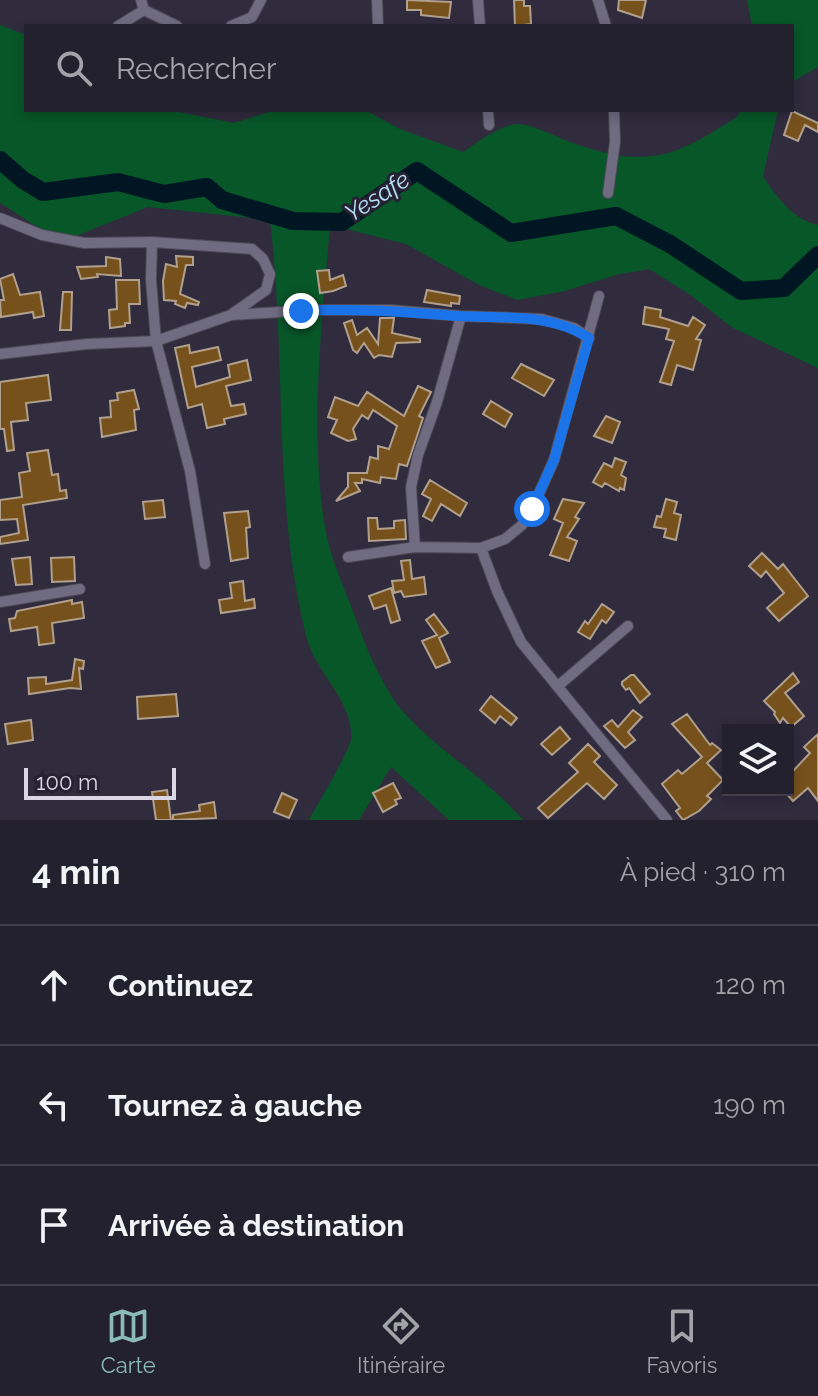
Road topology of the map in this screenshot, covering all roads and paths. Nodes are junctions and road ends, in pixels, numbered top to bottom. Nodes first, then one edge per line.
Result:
1 (261, 0) edge
2 (377, 0) edge
3 (478, 0) edge
4 (598, 0) edge
5 (143, 5) edge
6 (120, 24) edge
7 (174, 24) edge
8 (236, 24) edge
9 (378, 24) edge
10 (480, 24) edge
11 (605, 24) edge
12 (488, 112) edge
13 (614, 112) edge
14 (489, 125) dead end
15 (608, 193) dead end
16 (0, 218) edge
17 (152, 242) junction
18 (599, 296) dead end
19 (231, 315) junction
20 (461, 316) junction
21 (589, 338) junction
22 (156, 341) junction
23 (0, 354) edge
24 (415, 547) junction
25 (481, 548) junction
26 (348, 557) dead end
27 (205, 564) dead end
28 (80, 589) dead end
29 (0, 602) edge
30 (628, 626) dead end
31 (558, 686) junction
32 (667, 820) edge

1 - 8 street
2 - 9 street
3 - 10 street
4 - 11 street
5 - 6 street
5 - 7 street
12 - 14 street
13 - 15 street
16 - 17 street
17 - 19 street
17 - 22 street
18 - 21 street
19 - 20 street
19 - 22 street
20 - 21 street
20 - 24 street
21 - 25 street
22 - 23 street
22 - 27 street
24 - 25 street
24 - 26 street
25 - 31 street
28 - 29 street
30 - 31 street
31 - 32 street

